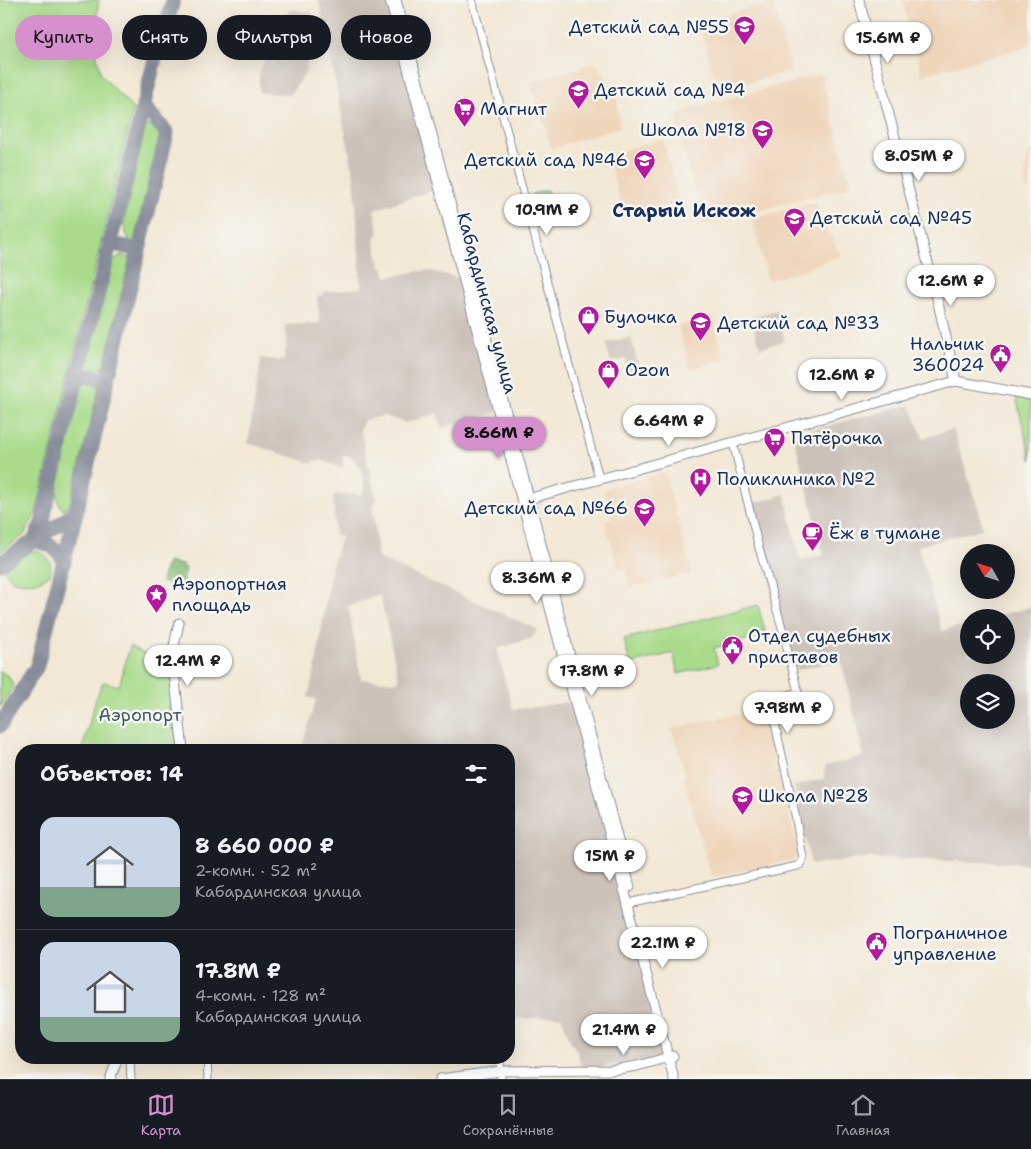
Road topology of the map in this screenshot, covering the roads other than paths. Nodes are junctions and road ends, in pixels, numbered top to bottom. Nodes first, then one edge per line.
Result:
1 (390, 0) edge
2 (396, 0) edge
3 (472, 0) edge
4 (859, 0) edge
5 (956, 381) junction
6 (1031, 395) edge
7 (733, 442) junction
8 (599, 478) junction
9 (526, 499) junction
10 (179, 623) dead end
11 (182, 744) edge
12 (630, 902) junction
13 (671, 1057) junction
14 (116, 1064) edge
15 (130, 1064) edge
16 (207, 1064) edge
17 (501, 1075) edge
18 (110, 1079) edge
19 (131, 1079) edge
20 (208, 1079) edge
21 (440, 1079) edge
22 (674, 1079) edge
23 (680, 1079) edge

1 - 9 main road, Кабардинская улица
2 - 9 main road, Кабардинская улица
3 - 8 street
4 - 5 main road
5 - 6 main road
5 - 7 main road
7 - 8 main road
7 - 12 street
8 - 9 main road
9 - 12 main road, Кабардинская улица
10 - 11 main road
12 - 13 main road, Кабардинская улица
13 - 17 main road
13 - 22 main road, Кабардинская улица
13 - 23 main road, Кабардинская улица
14 - 18 main road
15 - 19 street
16 - 20 street
17 - 21 main road

